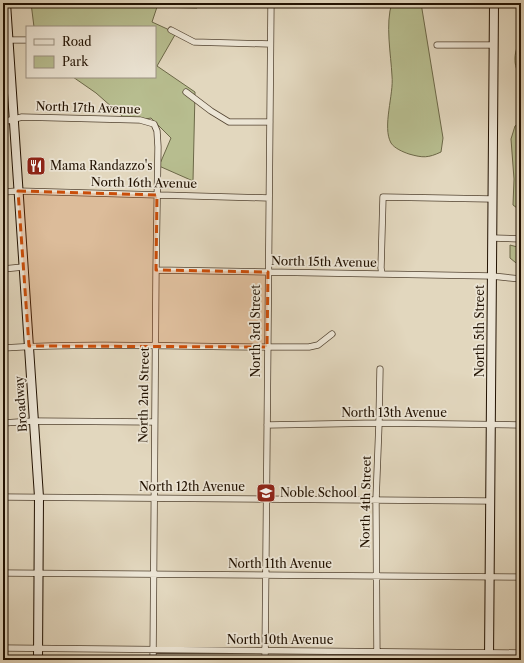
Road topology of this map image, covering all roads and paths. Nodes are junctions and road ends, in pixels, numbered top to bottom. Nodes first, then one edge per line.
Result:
1 (6, 3) edge
2 (271, 3) edge
3 (494, 3) edge
4 (171, 30) dead end
5 (8, 40) junction
6 (26, 40) edge
7 (270, 44) junction
8 (437, 45) dead end
9 (494, 45) junction
10 (6, 65) edge
11 (186, 92) dead end
12 (13, 119) junction
13 (3, 122) edge
14 (270, 122) junction
15 (157, 131) joint
16 (18, 191) junction
17 (3, 192) edge
18 (157, 194) junction
19 (269, 198) junction
20 (492, 199) junction
21 (492, 238) junction
22 (521, 238) edge
23 (23, 267) junction
24 (3, 269) edge
25 (156, 270) junction
26 (268, 272) junction
27 (382, 274) junction
28 (492, 276) junction
29 (521, 279) edge
30 (332, 334) dead end
31 (29, 346) junction
32 (156, 346) junction
33 (267, 347) junction
34 (3, 348) edge
35 (380, 369) dead end
36 (34, 421) junction
37 (154, 422) junction
38 (3, 423) edge
39 (379, 423) junction
40 (491, 424) junction
41 (267, 425) junction
42 (521, 425) edge
43 (3, 496) edge
44 (39, 497) junction
45 (154, 497) junction
46 (266, 498) junction
47 (376, 500) junction
48 (489, 501) junction
49 (3, 573) edge
50 (39, 573) junction
51 (153, 573) junction
52 (266, 575) junction
53 (377, 575) junction
54 (489, 577) junction
55 (521, 577) edge
56 (3, 648) edge
57 (38, 648) junction
58 (153, 649) junction
59 (265, 652) junction
60 (377, 652) junction
61 (521, 653) edge
62 (489, 656) edge
63 (38, 660) edge
64 (153, 660) edge
65 (265, 660) edge
66 (377, 660) edge

1 - 5 street, Broadway
2 - 7 street, North 3rd Street
3 - 9 street, North 5th Street
4 - 7 street
5 - 6 street
5 - 10 street, Broadway
7 - 14 street, North 3rd Street
8 - 9 street
9 - 20 street, North 5th Street
10 - 12 street, Broadway
11 - 14 street
12 - 13 street
12 - 15 street, North 17th Avenue
12 - 16 street, Broadway
14 - 19 street, North 3rd Street
15 - 18 street, North 2nd Street
16 - 17 street, North 16th Avenue
16 - 18 street, North 16th Avenue
16 - 23 street, Broadway
18 - 19 street, North 16th Avenue
18 - 25 street, North 2nd Street
19 - 26 street, North 3rd Street
20 - 21 street, North 5th Street
20 - 27 street
21 - 22 street
21 - 28 street, North 5th Street
23 - 24 street
23 - 31 street, Broadway
25 - 26 street, North 15th Avenue
25 - 32 street, North 2nd Street
26 - 27 street, North 15th Avenue
26 - 33 street, North 3rd Street
27 - 28 street, North 15th Avenue
28 - 29 street, North 15th Avenue
28 - 40 street, North 5th Street
30 - 33 street
31 - 32 street
31 - 34 street
31 - 36 street, Broadway
32 - 33 street
32 - 37 street, North 2nd Street
33 - 41 street, North 3rd Street
35 - 39 street, North 4th Street
36 - 37 street
36 - 38 street
36 - 44 street, Broadway
37 - 45 street, North 2nd Street
39 - 40 street, North 13th Avenue
39 - 41 street, North 13th Avenue
39 - 47 street, North 4th Street
40 - 42 street, North 13th Avenue
40 - 48 street, North 5th Street
41 - 46 street, North 3rd Street
43 - 44 street, North 12th Avenue
44 - 45 street, North 12th Avenue
44 - 50 street, Broadway
45 - 46 street, North 12th Avenue
45 - 51 street, North 2nd Street
46 - 47 street, North 12th Avenue
46 - 52 street, North 3rd Street
47 - 48 street, North 12th Avenue
47 - 53 street, North 4th Street
48 - 54 street, North 5th Street
49 - 50 street, North 11th Avenue
50 - 51 street, North 11th Avenue
50 - 57 street, Broadway
51 - 52 street, North 11th Avenue
51 - 58 street, North 2nd Street
52 - 53 street, North 11th Avenue
52 - 59 street, North 3rd Street
53 - 54 street, North 11th Avenue
53 - 60 street, North 4th Street
54 - 55 street, North 11th Avenue
54 - 62 street, North 5th Street
56 - 57 street, North 10th Avenue
57 - 58 street, North 10th Avenue
57 - 63 street, Broadway
58 - 59 street, North 10th Avenue
58 - 64 street, North 2nd Street
59 - 60 street, North 10th Avenue
59 - 65 street, North 3rd Street
60 - 62 street, North 10th Avenue
60 - 66 street, North 4th Street
61 - 62 street, North 10th Avenue

